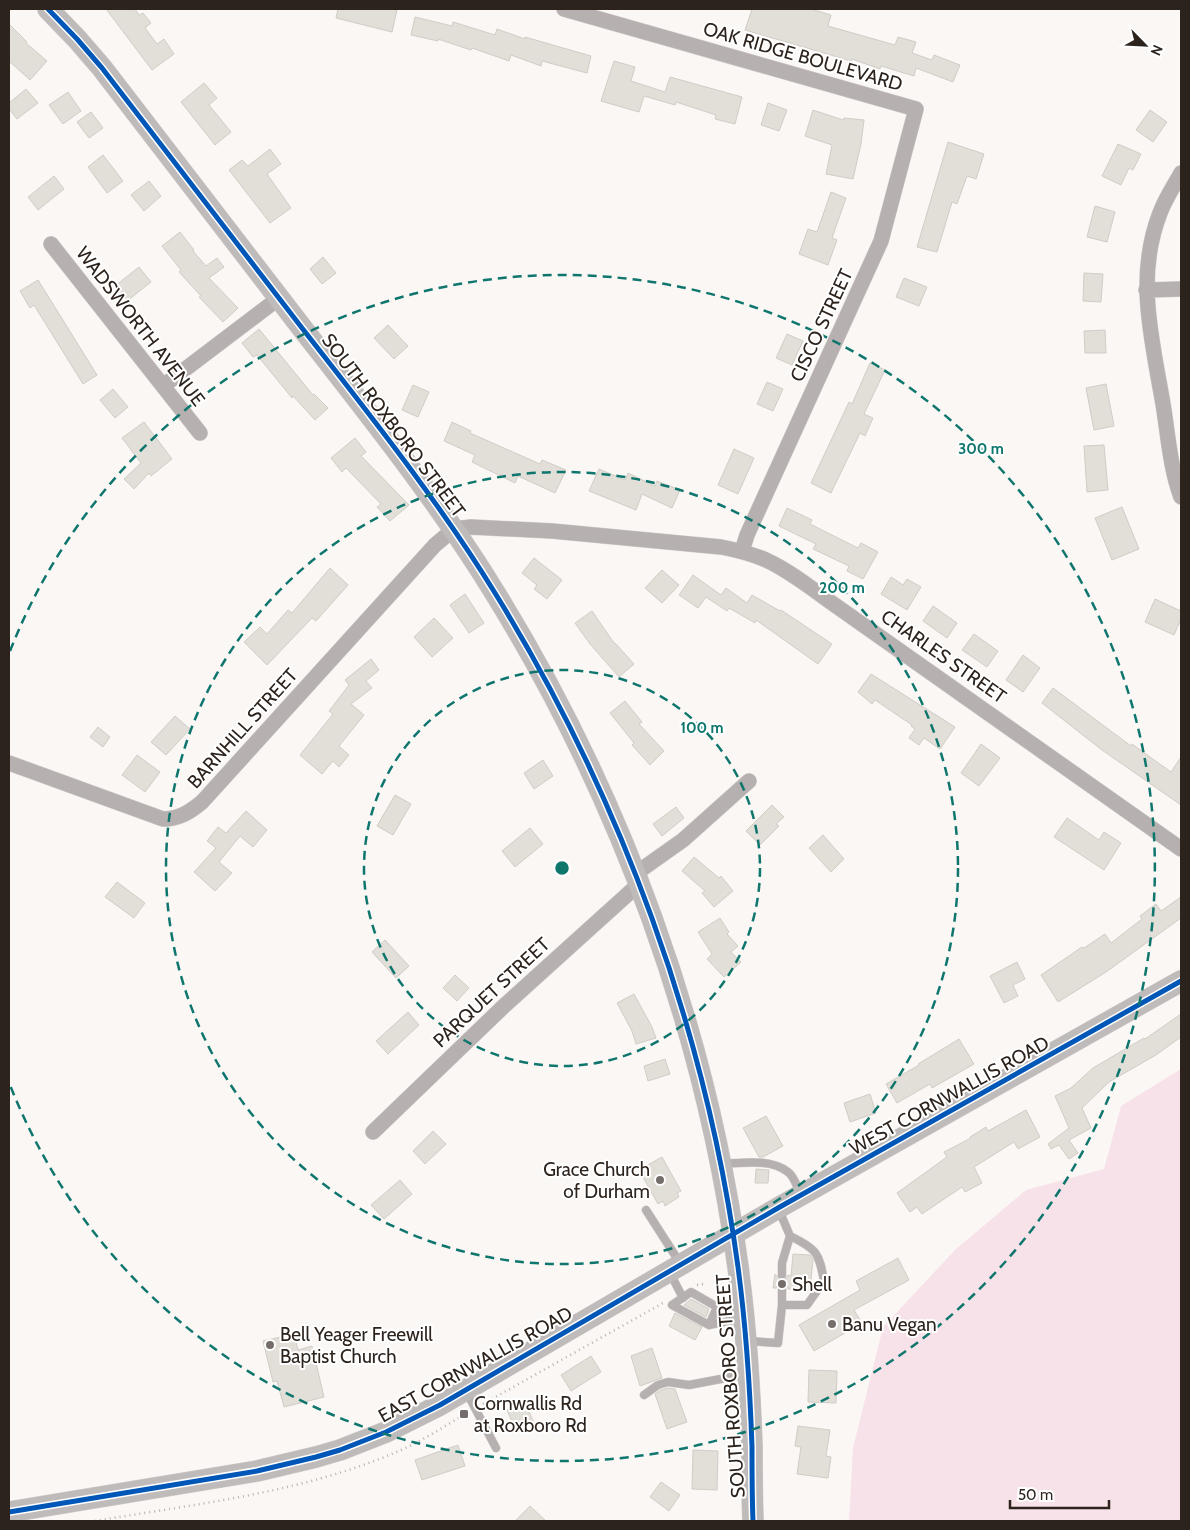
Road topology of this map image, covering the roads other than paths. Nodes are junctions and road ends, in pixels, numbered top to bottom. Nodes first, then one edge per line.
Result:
1 (48, 9) edge
2 (564, 9) edge
3 (916, 109) joint
4 (1181, 173) edge
5 (51, 244) dead end
6 (1181, 289) edge
7 (1146, 290) junction
8 (279, 298) junction
9 (163, 386) junction
10 (200, 433) dead end
11 (1181, 497) edge
12 (454, 529) junction
13 (742, 552) junction
14 (9, 763) edge
15 (749, 781) dead end
16 (1181, 849) edge
17 (637, 879) junction
18 (1181, 981) edge
19 (373, 1132) dead end
20 (720, 1164) junction
21 (801, 1195) junction
22 (778, 1208) junction
23 (646, 1210) dead end
24 (732, 1234) junction
25 (790, 1236) junction
26 (675, 1268) junction
27 (782, 1275) dead end
28 (782, 1288) dead end
29 (683, 1298) junction
30 (782, 1305) junction
31 (743, 1318) junction
32 (709, 1325) junction
33 (745, 1341) junction
34 (748, 1374) junction
35 (465, 1389) junction
36 (644, 1395) dead end
37 (496, 1448) dead end
38 (9, 1512) edge
39 (753, 1521) edge

1 - 8 street, SOUTH ROXBORO STREET
2 - 3 street, OAK RIDGE BOULEVARD
3 - 13 street, CISCO STREET
4 - 7 street
5 - 9 street, WADSWORTH AVENUE
6 - 7 street
7 - 11 street
8 - 9 street
8 - 12 street, SOUTH ROXBORO STREET
9 - 10 street, WADSWORTH AVENUE
12 - 13 street, CHARLES STREET
12 - 14 street, BARNHILL STREET
12 - 17 street, SOUTH ROXBORO STREET
13 - 16 street, CHARLES STREET
15 - 17 street, PARQUET STREET
17 - 19 street, PARQUET STREET
17 - 20 street, SOUTH ROXBORO STREET
18 - 21 street, WEST CORNWALLIS ROAD
20 - 21 lane
20 - 24 street, SOUTH ROXBORO STREET
21 - 22 street, WEST CORNWALLIS ROAD
22 - 24 street, WEST CORNWALLIS ROAD
22 - 25 lane
23 - 26 lane
24 - 26 street, EAST CORNWALLIS ROAD
24 - 31 street, SOUTH ROXBORO STREET
25 - 27 lane
25 - 30 lane
26 - 29 lane
26 - 35 street, EAST CORNWALLIS ROAD
28 - 30 lane
29 - 32 lane
29 - 32 lane
30 - 33 lane
31 - 32 lane
31 - 33 street, SOUTH ROXBORO STREET
33 - 34 street, SOUTH ROXBORO STREET
34 - 36 lane
34 - 39 street, SOUTH ROXBORO STREET
35 - 37 lane
35 - 38 street, EAST CORNWALLIS ROAD

